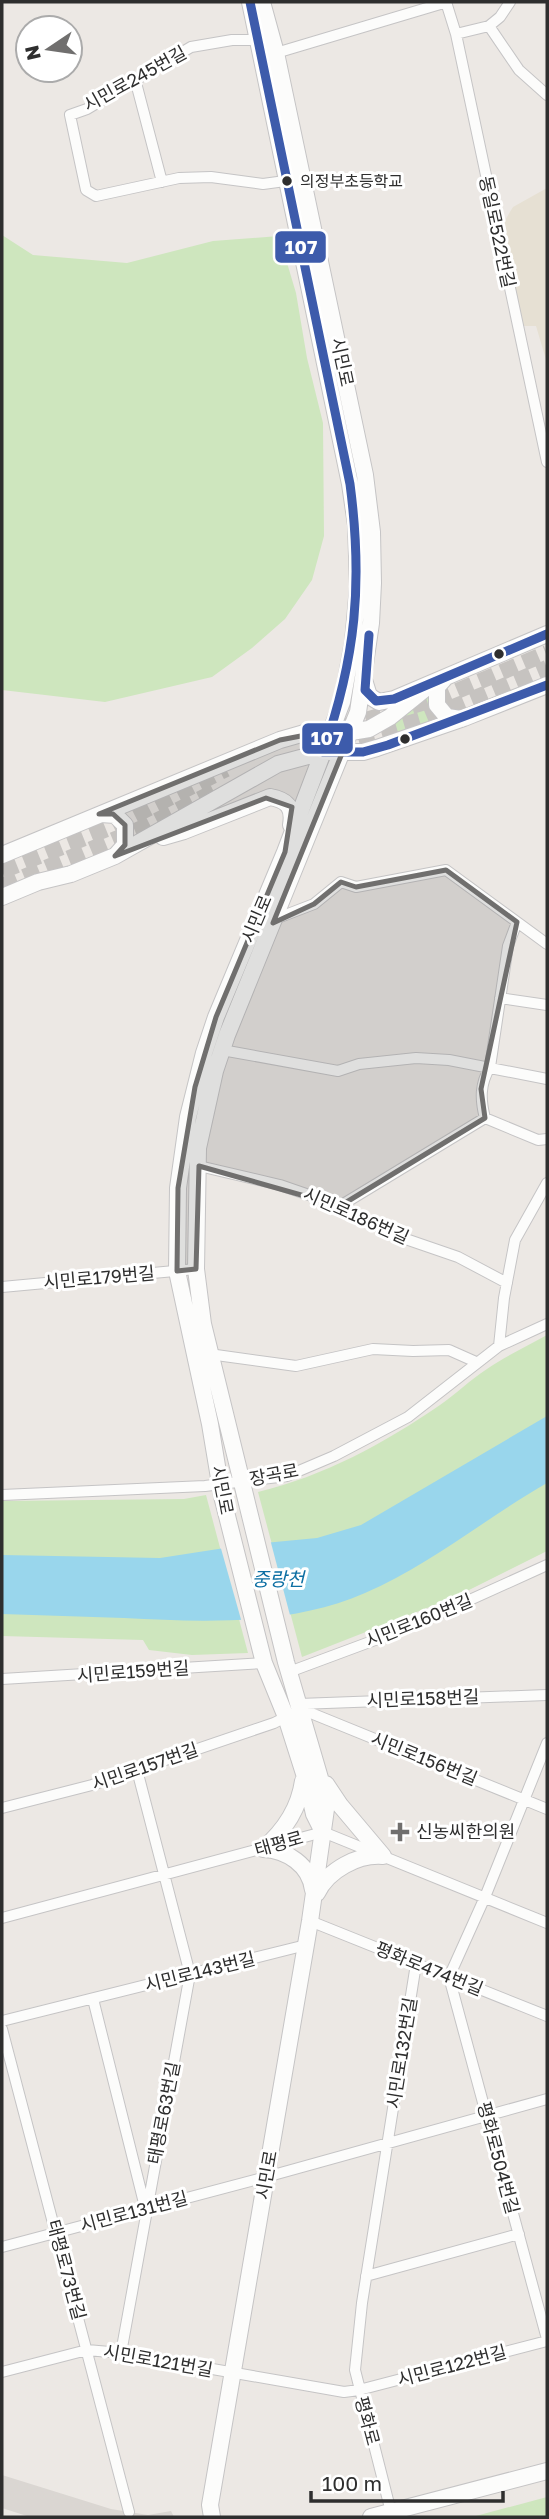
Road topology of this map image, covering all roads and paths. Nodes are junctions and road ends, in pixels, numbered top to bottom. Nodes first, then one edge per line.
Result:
1 (250, 2) edge
2 (262, 2) edge
3 (446, 2) edge
4 (510, 2) edge
5 (489, 26) junction
6 (456, 34) junction
7 (269, 44) junction
8 (135, 79) junction
9 (547, 95) edge
10 (285, 181) junction
11 (162, 182) junction
12 (547, 462) edge
13 (547, 634) edge
14 (365, 668) junction
15 (446, 676) junction
16 (431, 684) junction
17 (547, 685) edge
18 (464, 718) junction
19 (332, 730) junction
20 (351, 732) junction
21 (343, 751) junction
22 (323, 752) junction
23 (99, 814) junction
24 (285, 852) junction
25 (2, 855) edge
26 (115, 856) junction
27 (2, 897) edge
28 (275, 919) junction
29 (517, 922) junction
30 (547, 944) edge
31 (500, 998) junction
32 (547, 1005) edge
33 (222, 1050) junction
34 (490, 1067) junction
35 (547, 1079) edge
36 (485, 1118) junction
37 (547, 1139) edge
38 (199, 1166) junction
39 (547, 1183) edge
40 (340, 1206) junction
41 (196, 1269) junction
42 (177, 1271) junction
43 (507, 1283) junction
44 (2, 1287) edge
45 (547, 1324) edge
46 (499, 1346) junction
47 (209, 1354) junction
48 (476, 1362) junction
49 (242, 1486) junction
50 (221, 1490) junction
51 (2, 1495) edge
52 (547, 1565) edge
53 (264, 1663) junction
54 (287, 1667) junction
55 (2, 1679) edge
56 (547, 1695) edge
57 (295, 1710) junction
58 (547, 1743) edge
59 (137, 1770) junction
60 (311, 1774) junction
61 (524, 1800) junction
62 (2, 1808) edge
63 (547, 1809) edge
64 (323, 1832) junction
65 (263, 1849) junction
66 (383, 1856) junction
67 (165, 1875) junction
68 (485, 1897) junction
69 (314, 1898) junction
70 (2, 1918) edge
71 (310, 1921) junction
72 (547, 1923) edge
73 (306, 1945) junction
74 (416, 1964) junction
75 (190, 1974) junction
76 (449, 1977) junction
77 (93, 1999) junction
78 (547, 2016) edge
79 (2, 2021) edge
80 (2, 2029) edge
81 (547, 2099) edge
82 (486, 2115) junction
83 (388, 2143) junction
84 (267, 2177) junction
85 (146, 2209) junction
86 (56, 2233) junction
87 (519, 2234) junction
88 (2, 2247) edge
89 (366, 2276) junction
90 (547, 2340) edge
91 (87, 2350) junction
92 (121, 2353) junction
93 (2, 2372) edge
94 (232, 2374) junction
95 (359, 2390) junction
96 (218, 2457) junction
97 (547, 2471) edge
98 (129, 2512) dead end
99 (391, 2512) junction
100 (201, 2517) edge
101 (212, 2517) edge
102 (221, 2517) edge
103 (371, 2517) edge

1 - 7 street, 시민로
2 - 7 street, 시민로
3 - 6 street, 동일로522번길
3 - 7 street, 시민로245번길
4 - 5 street
5 - 6 street
5 - 9 street
6 - 12 street, 동일로522번길
7 - 8 street, 시민로245번길
7 - 10 street, 시민로
7 - 14 street, 시민로
8 - 11 street
8 - 11 street, 시민로245번길
10 - 11 street, 시민로245번길
10 - 19 street, 시민로
13 - 15 street
14 - 16 street
14 - 20 street, 시민로
15 - 16 street
15 - 18 street
16 - 20 street
17 - 18 street
18 - 21 street
19 - 20 street
19 - 22 street, 시민로
19 - 23 street
20 - 21 street, 시민로
21 - 22 street
21 - 28 street, 시민로
22 - 24 street, 시민로
22 - 26 street
23 - 25 street
23 - 26 street
24 - 26 street
24 - 42 street, 시민로
26 - 27 street
28 - 29 street
28 - 33 street, 시민로
29 - 30 street
29 - 31 street
31 - 32 street
31 - 34 street
33 - 34 street
33 - 38 street, 시민로
34 - 35 street
34 - 36 street
36 - 37 street
36 - 40 street
38 - 40 street, 시민로186번길
38 - 41 street, 시민로
39 - 43 street
40 - 43 street, 시민로186번길
41 - 42 street, 시민로179번길
41 - 47 street, 시민로
42 - 44 street, 시민로179번길
42 - 50 street, 시민로
43 - 46 street
45 - 46 street, 장곡로
46 - 48 street, 장곡로
47 - 48 street
47 - 49 street, 시민로
48 - 49 street, 장곡로
49 - 50 street, 장곡로
49 - 54 street, 시민로
50 - 51 street, 장곡로
50 - 53 street, 시민로
52 - 54 street, 시민로160번길
53 - 55 street, 시민로159번길
53 - 57 street, 시민로
54 - 57 street, 시민로
56 - 57 street, 시민로158번길
57 - 59 street, 시민로157번길
57 - 60 street, 시민로
57 - 61 street, 시민로156번길
58 - 61 street
59 - 62 street, 시민로157번길
59 - 67 street, 태평로63번길
60 - 64 street, 시민로
60 - 65 street
60 - 66 street
61 - 63 street, 시민로156번길
61 - 68 street
64 - 65 street, 태평로
64 - 66 street, 태평로
64 - 69 street, 시민로
65 - 67 street, 태평로
65 - 69 street
66 - 68 street, 태평로
66 - 69 street
67 - 70 street, 태평로
67 - 75 street, 태평로63번길
68 - 72 street, 태평로
68 - 76 street
69 - 71 street, 시민로
71 - 73 street, 시민로
71 - 74 street, 평화로474번길
73 - 75 street, 시민로143번길
73 - 84 street, 시민로
74 - 76 street, 평화로474번길
74 - 83 street, 시민로132번길
75 - 77 street, 시민로143번길
75 - 85 street, 태평로63번길
76 - 78 street, 평화로474번길
76 - 82 street, 평화로504번길
77 - 79 street, 시민로143번길
77 - 85 street
80 - 86 street, 태평로73번길
81 - 82 street
82 - 83 street
82 - 87 street, 평화로504번길
83 - 84 street
83 - 89 street
84 - 85 street, 시민로131번길
84 - 94 street, 시민로
85 - 86 street, 시민로131번길
85 - 92 street, 태평로63번길
86 - 88 street, 시민로131번길
86 - 91 street, 태평로73번길
87 - 89 street
87 - 90 street, 평화로504번길
89 - 95 street, 평화로
90 - 95 street, 시민로122번길
91 - 92 street, 시민로121번길
91 - 93 street, 시민로121번길
91 - 98 street, 태평로73번길
92 - 94 street, 시민로121번길
94 - 95 street, 시민로122번길
94 - 96 street, 시민로
95 - 99 street, 평화로
96 - 100 street
96 - 101 street, 시민로
96 - 102 street
97 - 99 street
99 - 103 street

